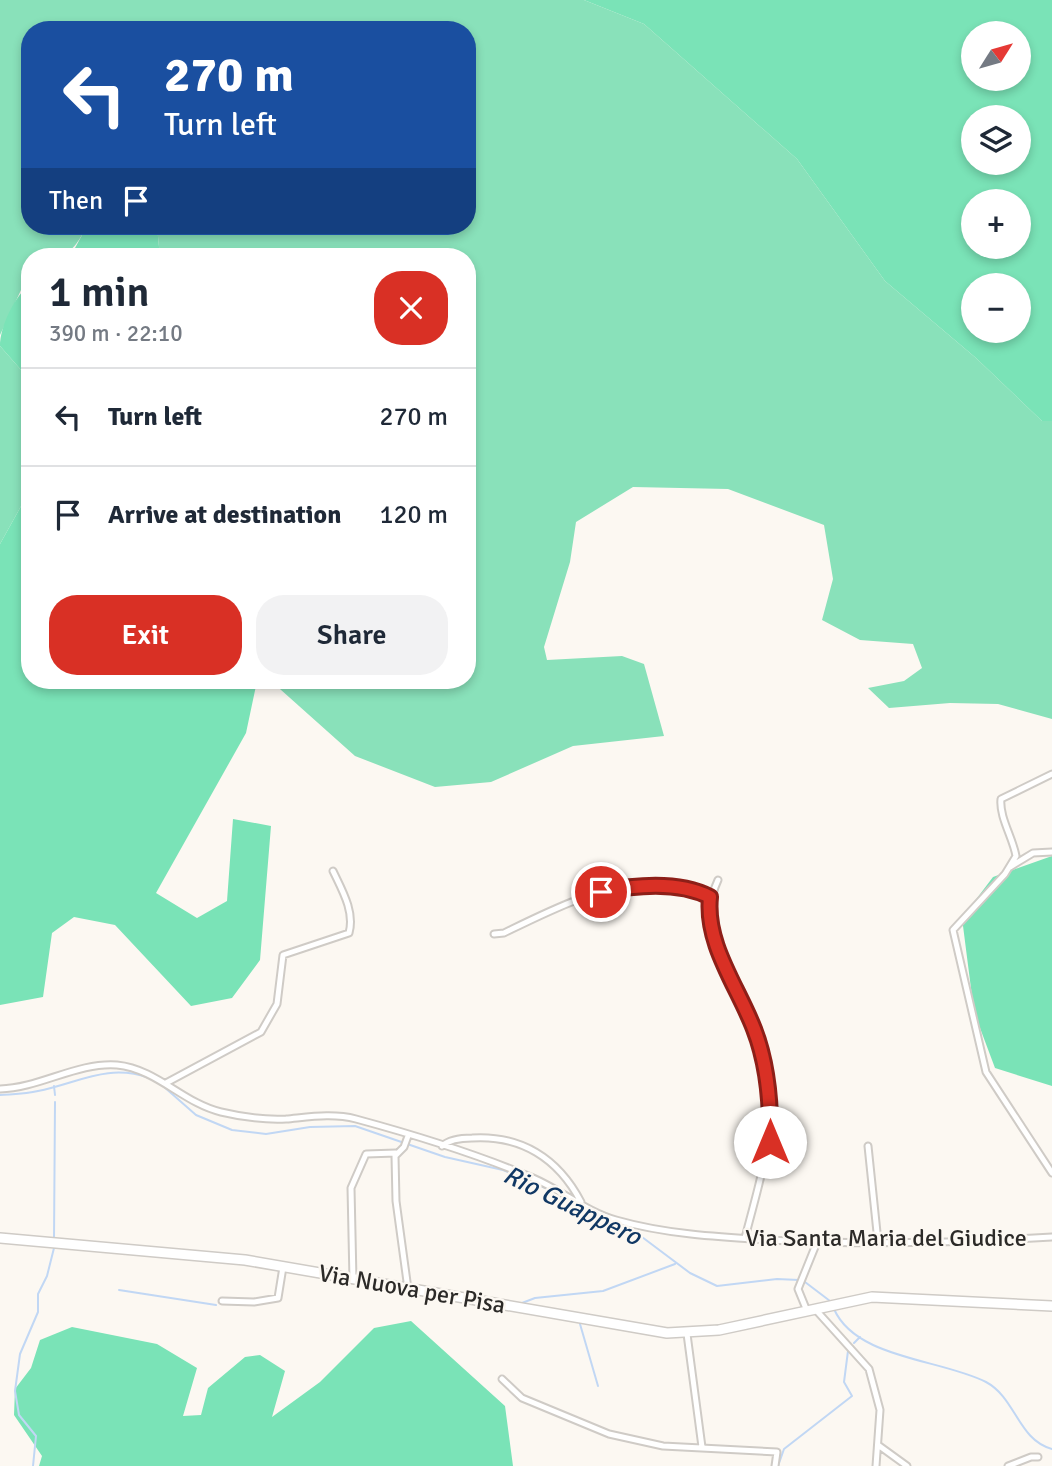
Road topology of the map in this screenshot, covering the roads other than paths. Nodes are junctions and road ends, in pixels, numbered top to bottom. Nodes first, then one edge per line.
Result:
1 (1052, 774) edge
2 (1052, 852) edge
3 (1009, 868) junction
4 (332, 871) dead end
5 (718, 880) dead end
6 (710, 897) junction
7 (494, 934) dead end
8 (166, 1083) junction
9 (0, 1088) edge
10 (407, 1138) junction
11 (442, 1146) junction
12 (868, 1146) dead end
13 (396, 1153) junction
14 (1052, 1173) edge
15 (582, 1203) junction
16 (1052, 1237) edge
17 (0, 1238) edge
18 (745, 1238) junction
19 (817, 1242) junction
20 (878, 1242) junction
21 (283, 1267) junction
22 (353, 1280) junction
23 (408, 1289) junction
24 (222, 1301) dead end
25 (1052, 1306) edge
26 (814, 1309) junction
27 (687, 1334) junction
28 (502, 1379) dead end
29 (878, 1445) junction
30 (702, 1447) junction
31 (1038, 1457) dead end
32 (775, 1466) edge
33 (876, 1466) edge
34 (908, 1466) edge
35 (1008, 1466) edge

1 - 3 street
2 - 3 street
3 - 14 street
4 - 8 street
5 - 6 street
6 - 7 street
6 - 18 street
8 - 9 street, Via Santa Maria del Giudice
8 - 10 street, Via Santa Maria del Giudice
10 - 11 street, Via Santa Maria del Giudice
10 - 13 street
11 - 15 street, Via Santa Maria del Giudice
11 - 15 street
12 - 20 street
13 - 22 street
13 - 23 street
15 - 18 street, Via Santa Maria del Giudice
16 - 20 street, Via Santa Maria del Giudice
17 - 21 main road, Via Nuova per Pisa
18 - 19 street, Via Santa Maria del Giudice
19 - 20 street, Via Santa Maria del Giudice
19 - 26 street
21 - 22 main road, Via Nuova per Pisa
21 - 24 street
22 - 23 main road, Via Nuova per Pisa
23 - 27 main road, Via Nuova per Pisa
25 - 26 main road, Via Nuova per Pisa
26 - 27 main road, Via Nuova per Pisa
26 - 29 street
27 - 30 street
28 - 30 street
29 - 33 street
29 - 34 street
30 - 32 street
31 - 35 street

